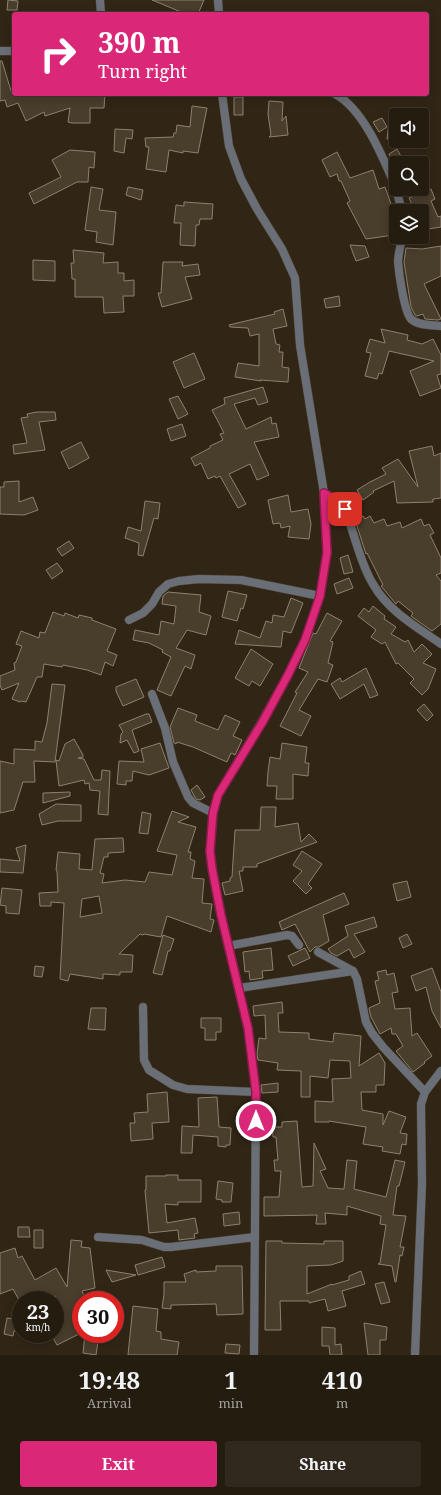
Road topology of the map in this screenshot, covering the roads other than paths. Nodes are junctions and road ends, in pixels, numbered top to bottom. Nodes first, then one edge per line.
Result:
1 (100, 0) edge
2 (218, 0) edge
3 (101, 12) edge
4 (219, 12) edge
5 (0, 51) edge
6 (12, 51) edge
7 (222, 96) edge
8 (337, 96) edge
9 (389, 173) edge
10 (401, 244) edge
11 (441, 326) edge
12 (324, 493) junction
13 (320, 596) junction
14 (129, 620) dead end
15 (441, 644) edge
16 (152, 694) dead end
17 (213, 813) junction
18 (299, 945) dead end
19 (228, 946) junction
20 (318, 952) dead end
21 (353, 971) junction
22 (238, 988) junction
23 (144, 1007) dead end
24 (441, 1071) edge
25 (256, 1092) junction
26 (425, 1092) junction
27 (98, 1237) dead end
28 (255, 1237) junction
29 (254, 1355) edge
30 (416, 1355) edge

1 - 3 street
2 - 4 street
5 - 6 street
7 - 12 street
8 - 9 street
10 - 11 street
12 - 13 street
12 - 15 street
13 - 14 street
13 - 17 street
16 - 17 street
17 - 19 street
18 - 19 street
19 - 22 street
20 - 21 street
21 - 22 street
21 - 26 street
22 - 25 street
23 - 25 street
24 - 26 street
25 - 28 street
26 - 30 street
27 - 28 street
28 - 29 street

